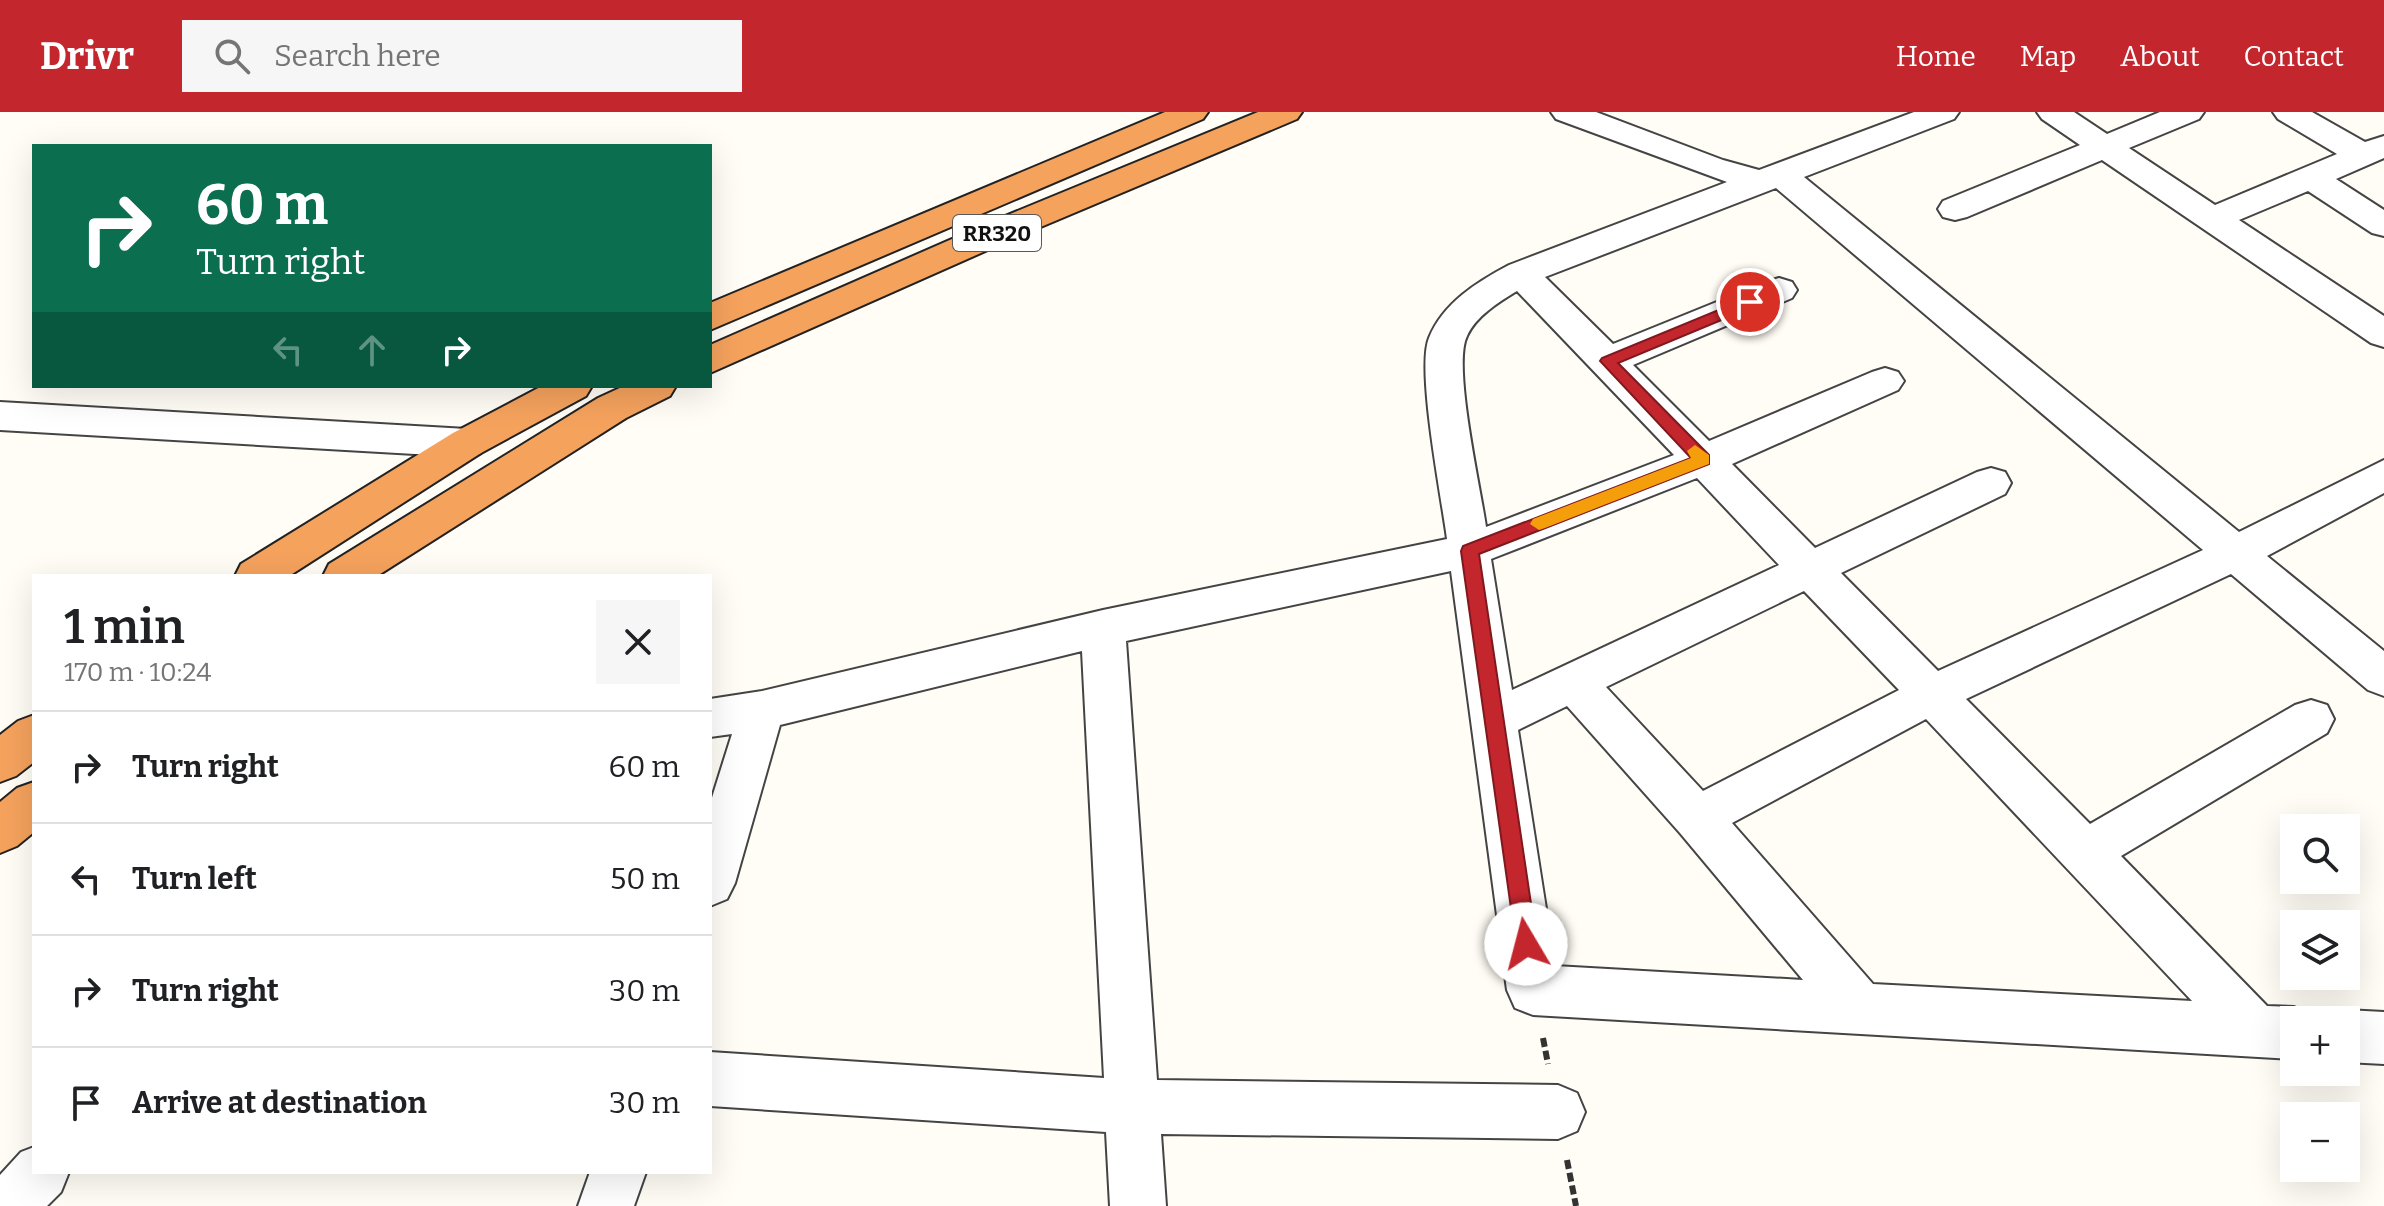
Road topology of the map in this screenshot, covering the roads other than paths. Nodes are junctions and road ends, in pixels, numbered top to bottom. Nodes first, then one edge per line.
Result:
1 (1192, 112) edge
2 (1286, 112) edge
3 (1567, 112) edge
4 (1943, 112) edge
5 (2053, 112) edge
6 (2188, 112) edge
7 (2289, 112) edge
8 (2105, 147) junction
9 (2374, 150) edge
10 (1772, 178) junction
11 (2311, 178) junction
12 (1955, 209) dead end
13 (2212, 219) junction
14 (2384, 225) edge
15 (1521, 273) junction
16 (1779, 290) dead end
17 (712, 317) edge
18 (2376, 319) edge
19 (712, 359) edge
20 (1608, 361) junction
21 (1885, 381) dead end
22 (569, 388) edge
23 (653, 388) edge
24 (0, 416) edge
25 (467, 443) junction
26 (1703, 460) junction
27 (1991, 483) dead end
28 (2376, 490) edge
29 (1469, 551) junction
30 (2236, 553) junction
31 (1809, 569) junction
32 (259, 574) edge
33 (347, 574) edge
34 (1103, 628) junction
35 (2384, 677) edge
36 (1573, 682) junction
37 (1931, 695) junction
38 (762, 710) junction
39 (712, 718) edge
40 (2311, 719) dead end
41 (1494, 720) junction
42 (32, 737) edge
43 (0, 762) edge
44 (32, 805) edge
45 (1697, 818) junction
46 (0, 831) edge
47 (2085, 852) junction
48 (712, 876) edge
49 (1862, 1010) junction
50 (2274, 1032) edge
51 (2360, 1037) edge
52 (2384, 1038) edge
53 (712, 1079) edge
54 (1132, 1107) junction
55 (1558, 1112) dead end
56 (39, 1174) edge
57 (617, 1174) edge
58 (9, 1206) edge
59 (606, 1206) edge
60 (1138, 1206) edge

1 - 17 highway, RR320
2 - 19 highway, RR320
3 - 10 street
4 - 10 street
5 - 8 street
6 - 8 street
7 - 9 street
8 - 12 street
8 - 13 street
9 - 11 street
10 - 15 street
10 - 30 street
11 - 13 street
11 - 14 street
13 - 18 street
15 - 20 street
15 - 29 street
16 - 20 street
20 - 26 street
21 - 26 street
22 - 25 highway
23 - 33 highway
24 - 25 street
25 - 32 highway
26 - 29 street
26 - 31 street
27 - 31 street
28 - 30 street
29 - 34 street
29 - 41 street
30 - 35 street
30 - 37 street
31 - 36 street
31 - 37 street
34 - 38 street
34 - 54 street
36 - 41 street
36 - 45 street
37 - 45 street
37 - 47 street
38 - 39 street
38 - 48 street
40 - 47 street
41 - 49 street
42 - 43 highway
44 - 46 highway
45 - 49 street
47 - 50 street
49 - 50 street
51 - 52 street
53 - 54 street
54 - 55 street
54 - 60 street
56 - 58 street
57 - 59 street

